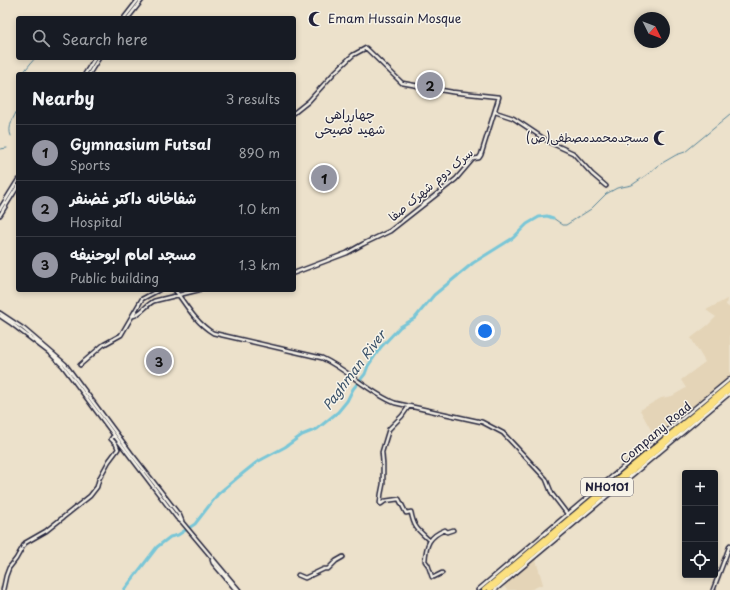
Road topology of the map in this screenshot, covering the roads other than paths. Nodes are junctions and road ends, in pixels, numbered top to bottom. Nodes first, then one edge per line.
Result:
1 (138, 0) edge
2 (142, 0) edge
3 (126, 16) edge
4 (130, 16) edge
5 (94, 60) edge
6 (98, 60) edge
7 (86, 72) edge
8 (90, 72) edge
9 (296, 111) edge
10 (495, 112) junction
11 (16, 183) edge
12 (606, 186) dead end
13 (16, 189) edge
14 (0, 209) edge
15 (0, 215) edge
16 (296, 272) edge
17 (155, 292) edge
18 (176, 292) edge
19 (191, 292) edge
20 (178, 295) junction
21 (0, 313) edge
22 (0, 316) edge
23 (133, 316) junction
24 (60, 361) junction
25 (80, 365) dead end
26 (730, 379) edge
27 (730, 384) edge
28 (730, 389) edge
29 (730, 393) edge
30 (409, 406) junction
31 (114, 435) junction
32 (636, 459) junction
33 (568, 515) junction
34 (182, 522) junction
35 (453, 530) dead end
36 (430, 540) junction
37 (730, 544) edge
38 (343, 557) dead end
39 (212, 559) junction
40 (442, 573) dead end
41 (298, 575) dead end
42 (496, 582) junction
43 (3, 590) edge
44 (236, 590) edge
45 (239, 590) edge
46 (478, 590) edge
47 (484, 590) edge
48 (490, 590) edge
49 (495, 590) edge
50 (504, 590) edge
51 (713, 590) edge

1 - 3 street
2 - 4 street
5 - 7 street
6 - 8 street
9 - 10 street, سرک دوم شهرک صفا
10 - 12 street
10 - 16 street, سرک دوم شهرک صفا
11 - 14 street
13 - 15 street
17 - 23 street
18 - 20 street
19 - 20 street
20 - 23 street
20 - 30 street
21 - 24 street
22 - 24 street
23 - 25 street
24 - 31 street
24 - 34 street
26 - 32 street
27 - 32 highway, Company Road / NH0101
28 - 42 highway, Company Road / NH0101
29 - 42 street
30 - 33 street
30 - 36 street
31 - 34 street
31 - 43 street
32 - 33 street
32 - 42 highway, Company Road / NH0101
33 - 42 street
34 - 39 street
35 - 36 street
36 - 40 street
37 - 51 street
38 - 41 street
39 - 44 street
39 - 45 street
42 - 46 street
42 - 47 highway, Company Road / NH0101
42 - 48 highway, Company Road / NH0101
42 - 49 street
42 - 50 street

